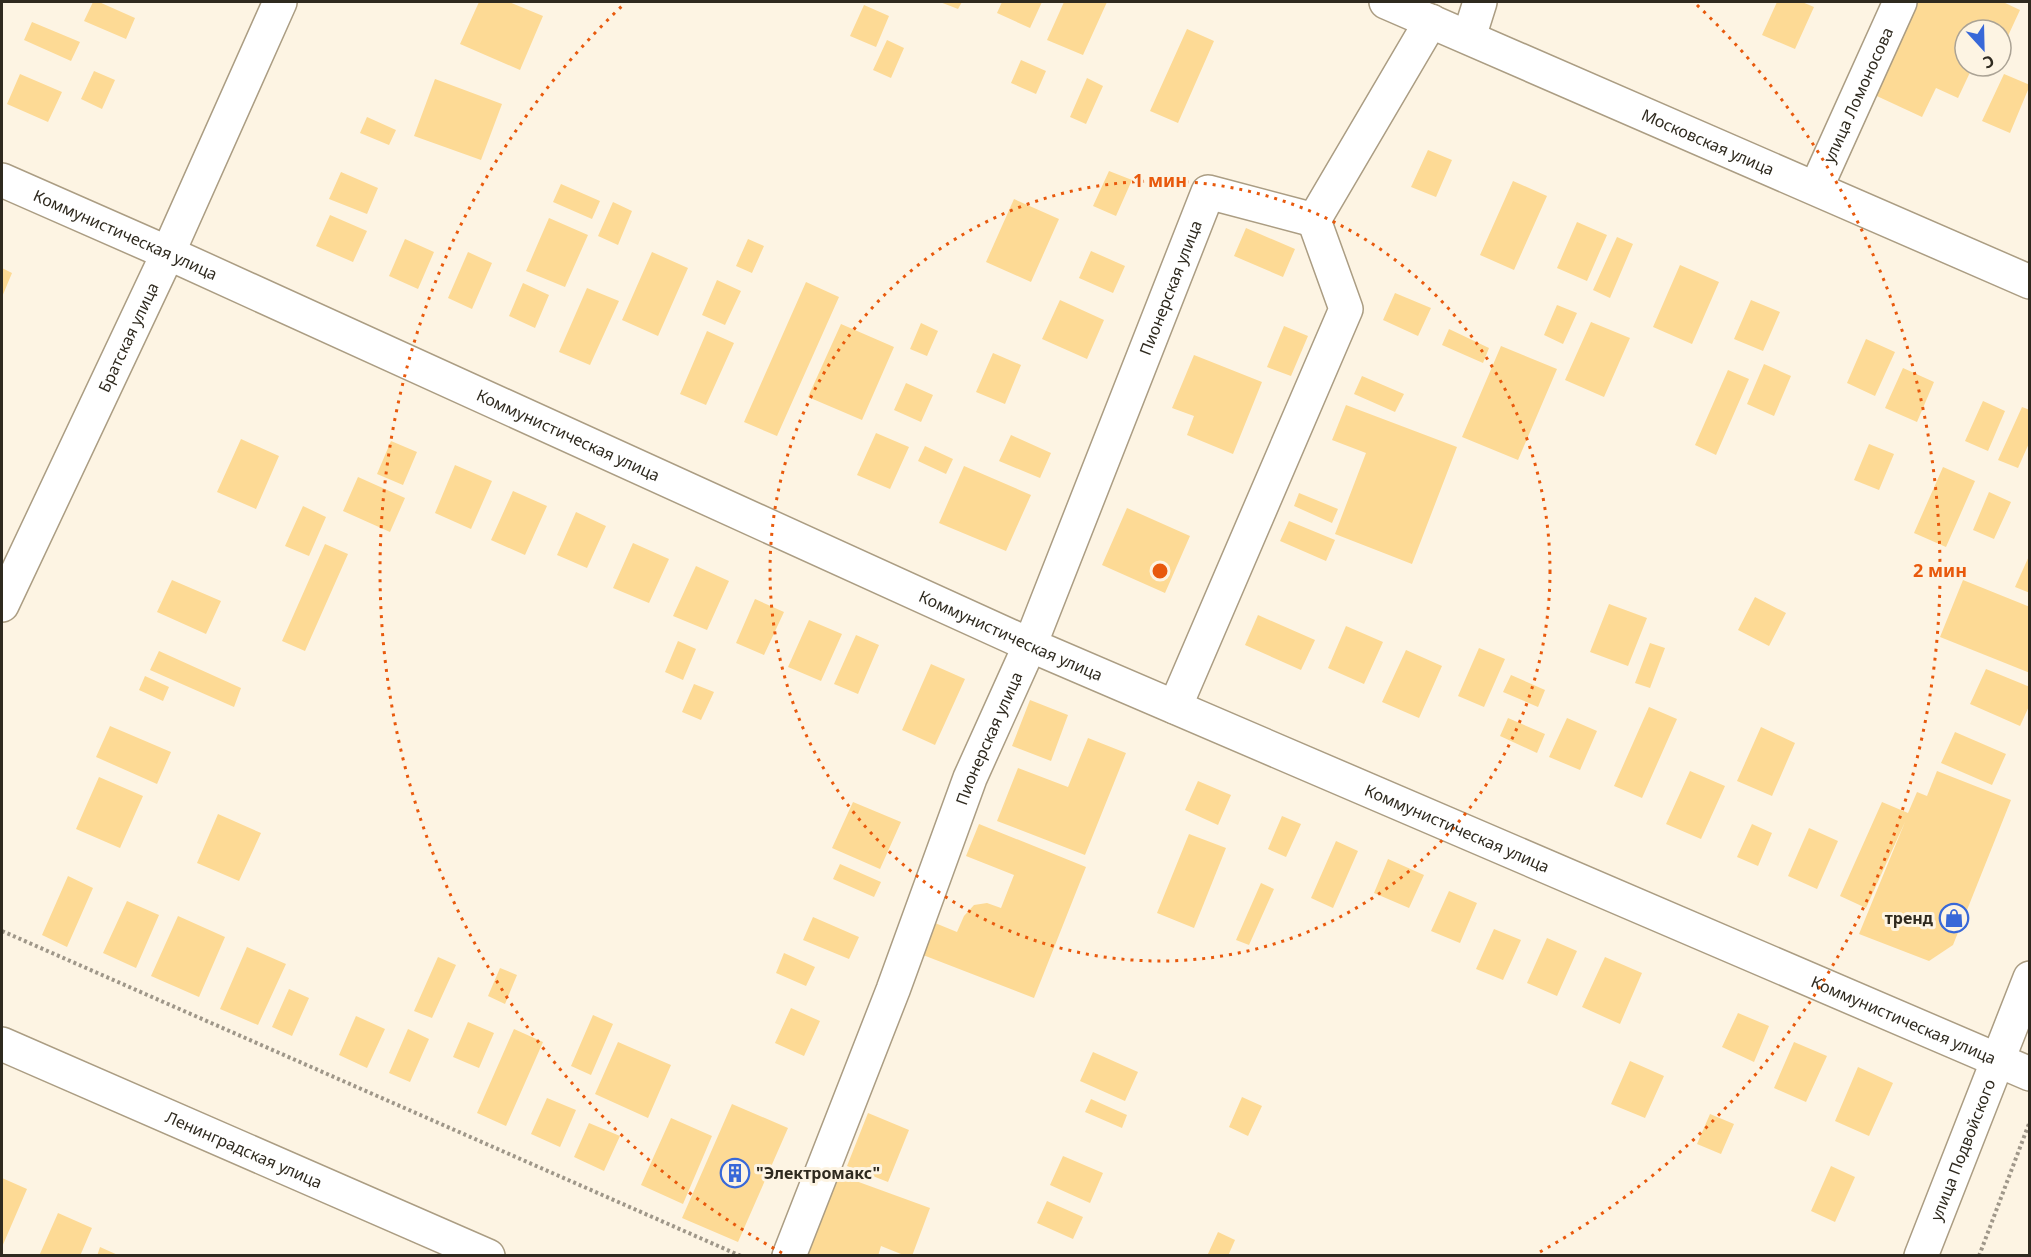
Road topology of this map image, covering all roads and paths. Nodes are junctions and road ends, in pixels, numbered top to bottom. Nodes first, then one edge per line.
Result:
1 (280, 2) edge
2 (1386, 2) edge
3 (1480, 2) edge
4 (1900, 2) edge
5 (1431, 21) junction
6 (1469, 37) junction
7 (2, 180) edge
8 (1816, 188) junction
9 (1314, 220) junction
10 (168, 253) junction
11 (2030, 282) edge
12 (2, 605) edge
13 (1030, 645) junction
14 (1175, 707) junction
15 (2, 931) edge
16 (2030, 978) edge
17 (2, 1044) edge
18 (1998, 1059) junction
19 (2030, 1074) edge
20 (2030, 1121) edge
21 (488, 1256) edge
22 (741, 1256) edge
23 (789, 1256) edge
24 (1921, 1256) edge
25 (1979, 1256) edge

1 - 10 street, Братская улица
2 - 5 street, Московская улица
3 - 6 street
4 - 8 street, улица Ломоносова
5 - 6 street, Московская улица
5 - 9 street
6 - 8 street, Московская улица
7 - 10 street, Коммунистическая улица
8 - 11 street, Московская улица
9 - 13 street, Пионерская улица
9 - 14 street
10 - 12 street, Братская улица
10 - 13 street, Коммунистическая улица
13 - 14 street, Коммунистическая улица
13 - 23 street, Пионерская улица
14 - 18 street, Коммунистическая улица
15 - 22 path
16 - 18 street, улица Подвойского
17 - 21 street, Ленинградская улица
18 - 19 street, Коммунистическая улица
18 - 24 street, улица Подвойского
20 - 25 path

